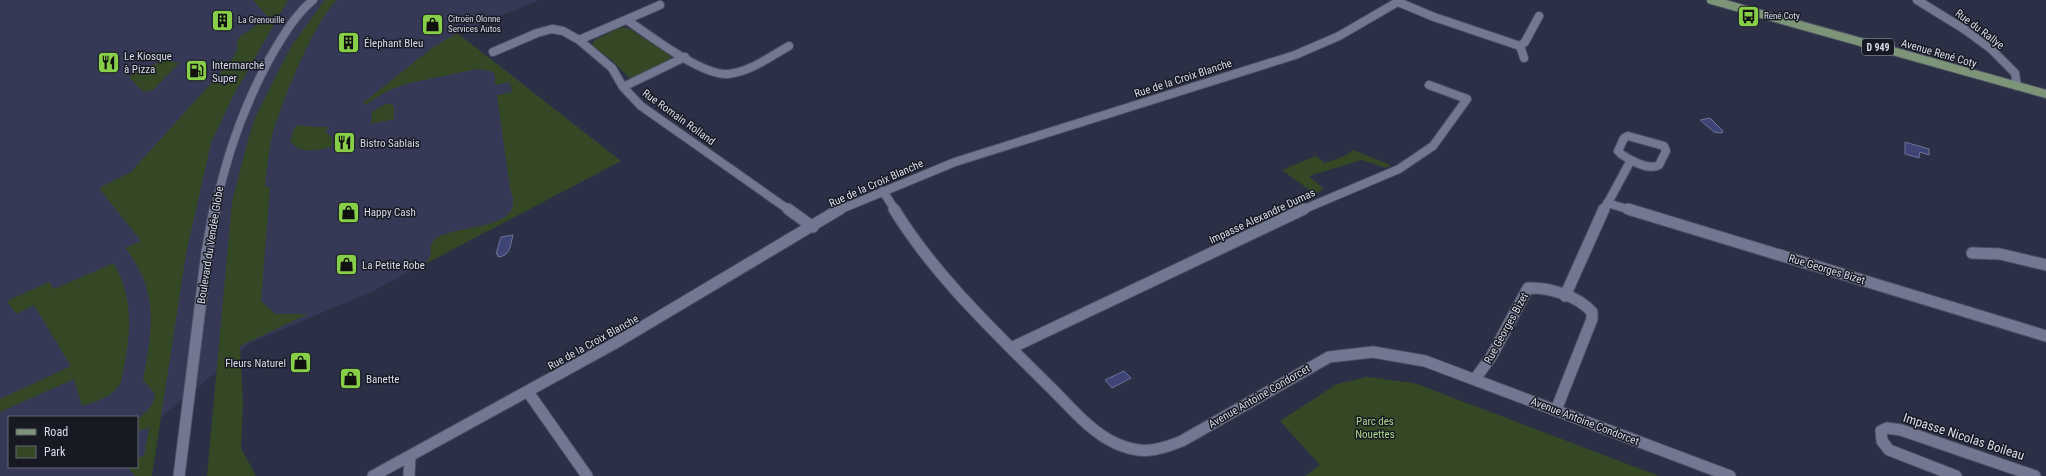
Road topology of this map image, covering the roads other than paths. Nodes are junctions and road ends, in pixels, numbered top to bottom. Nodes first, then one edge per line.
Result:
1 (313, 0) edge
2 (1711, 0) edge
3 (1917, 0) edge
4 (1400, 1) edge
5 (1734, 3) edge
6 (303, 4) edge
7 (660, 5) dead end
8 (1539, 16) dead end
9 (627, 20) junction
10 (579, 40) junction
11 (789, 46) dead end
12 (1520, 46) junction
13 (493, 52) dead end
14 (685, 57) junction
15 (1524, 58) dead end
16 (1429, 85) dead end
17 (2017, 86) junction
18 (623, 87) junction
19 (2046, 94) edge
20 (1631, 160) junction
21 (883, 192) junction
22 (1607, 203) junction
23 (813, 227) junction
24 (1972, 253) dead end
25 (2046, 265) edge
26 (1565, 296) junction
27 (2046, 336) edge
28 (1011, 348) junction
29 (1475, 379) junction
30 (528, 392) junction
31 (1556, 410) junction
32 (410, 456) junction
33 (179, 476) edge
34 (373, 476) edge
35 (409, 476) edge
36 (587, 476) edge
37 (1730, 476) edge
38 (1956, 476) edge
39 (2035, 476) edge

1 - 6 street, Boulevard du Vendée Globe
2 - 5 main road, Avenue René Coty / D 949
3 - 17 street, Rue du Rallye
4 - 12 street
4 - 21 street, Rue de la Croix Blanche
5 - 17 main road, Avenue René Coty / D 949
6 - 33 street, Boulevard du Vendée Globe
7 - 9 street
8 - 12 street
9 - 10 street
9 - 14 street
10 - 13 street, Rue Romain Rolland
10 - 18 street, Rue Romain Rolland
11 - 14 street
12 - 15 street
14 - 18 street
16 - 28 street, Impasse Alexandre Dumas
17 - 19 main road, Avenue René Coty / D 949
18 - 23 street, Rue Romain Rolland
20 - 20 street
20 - 22 street
21 - 23 street, Rue de la Croix Blanche
21 - 28 street, Avenue Antoine Condorcet
22 - 26 street
22 - 27 street, Rue Georges Bizet
23 - 30 street, Rue de la Croix Blanche
24 - 25 street
26 - 29 street, Rue Georges Bizet
26 - 31 street, Rue Georges Bizet
28 - 29 street, Avenue Antoine Condorcet
29 - 31 street, Avenue Antoine Condorcet
30 - 32 street, Rue de la Croix Blanche
30 - 36 street
31 - 37 street, Avenue Antoine Condorcet
32 - 34 street, Rue de la Croix Blanche
32 - 35 street
38 - 39 street, Impasse Nicolas Boileau

